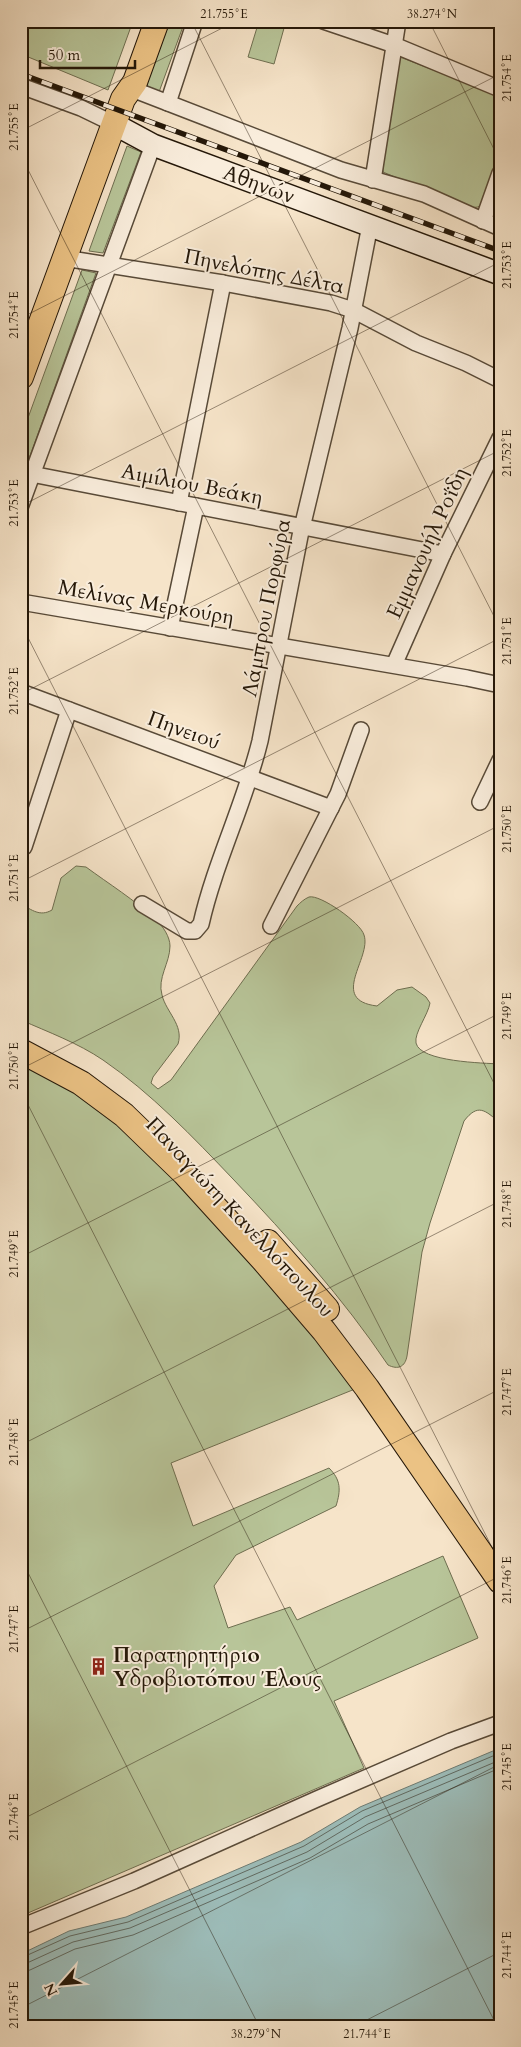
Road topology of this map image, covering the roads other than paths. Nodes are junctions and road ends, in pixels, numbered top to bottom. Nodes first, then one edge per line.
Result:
1 (143, 21) edge
2 (157, 21) edge
3 (195, 21) edge
4 (323, 21) edge
5 (398, 21) edge
6 (394, 45) junction
7 (21, 86) edge
8 (500, 89) edge
9 (127, 94) junction
10 (168, 103) junction
11 (114, 124) junction
12 (153, 145) junction
13 (500, 173) edge
14 (373, 180) junction
15 (483, 220) junction
16 (370, 226) junction
17 (500, 228) edge
18 (64, 258) junction
19 (110, 264) junction
20 (500, 274) edge
21 (223, 283) junction
22 (354, 310) junction
23 (21, 377) edge
24 (500, 380) edge
25 (500, 438) edge
26 (27, 474) edge
27 (178, 503) junction
28 (21, 505) edge
29 (196, 506) junction
30 (302, 526) junction
31 (443, 554) junction
32 (21, 602) edge
33 (170, 628) junction
34 (279, 647) junction
35 (394, 665) junction
36 (500, 685) edge
37 (21, 692) edge
38 (69, 710) junction
39 (361, 730) dead end
40 (500, 760) edge
41 (250, 777) junction
42 (480, 802) dead end
43 (331, 808) junction
44 (24, 846) dead end
45 (142, 904) dead end
46 (271, 926) dead end
47 (21, 1035) edge
48 (21, 1051) edge
49 (477, 1546) junction
50 (500, 1581) edge
51 (500, 1723) edge
52 (21, 1927) edge

1 - 9 main road
2 - 9 main road
3 - 10 street
4 - 6 street
5 - 6 street
6 - 8 street
6 - 14 street
7 - 11 street, Αθηνών
9 - 10 street
9 - 11 main road
10 - 14 street
11 - 12 street, Αθηνών
11 - 18 main road
12 - 16 street, Αθηνών
12 - 19 street
13 - 15 street
14 - 15 street
15 - 17 street
16 - 20 street, Αθηνών
16 - 22 street, Λάμπρου Πορφύρα
18 - 19 street, Πηνελόπης Δέλτα
18 - 23 main road
19 - 21 street, Πηνελόπης Δέλτα
19 - 26 street
21 - 22 street, Πηνελόπης Δέλτα
21 - 27 street
22 - 24 street, Πηνελόπης Δέλτα
22 - 30 street, Λάμπρου Πορφύρα
25 - 31 street, Εμμανουήλ Ροΐδη
26 - 27 street, Αιμίλιου Βεάκη
26 - 28 street
27 - 29 street, Αιμίλιου Βεάκη
29 - 30 street, Αιμίλιου Βεάκη
29 - 33 street
30 - 31 street, Αιμίλιου Βεάκη
30 - 34 street, Λάμπρου Πορφύρα
31 - 35 street, Εμμανουήλ Ροΐδη
32 - 33 street, Μελίνας Μερκούρη
33 - 34 street, Μελίνας Μερκούρη
34 - 35 street, Μελίνας Μερκούρη
34 - 41 street, Λάμπρου Πορφύρα
35 - 36 street, Μελίνας Μερκούρη
37 - 38 street, Πηνειού
38 - 41 street, Πηνειού
38 - 44 street
39 - 43 street
40 - 42 street
41 - 43 street, Πηνειού
41 - 45 street, Λάμπρου Πορφύρα
43 - 46 street
47 - 49 main road, Παναγιώτη Κανελλόπουλου
48 - 49 main road, Παναγιώτη Κανελλόπουλου
49 - 50 main road, Παναγιώτη Κανελλόπουλου
51 - 52 street

